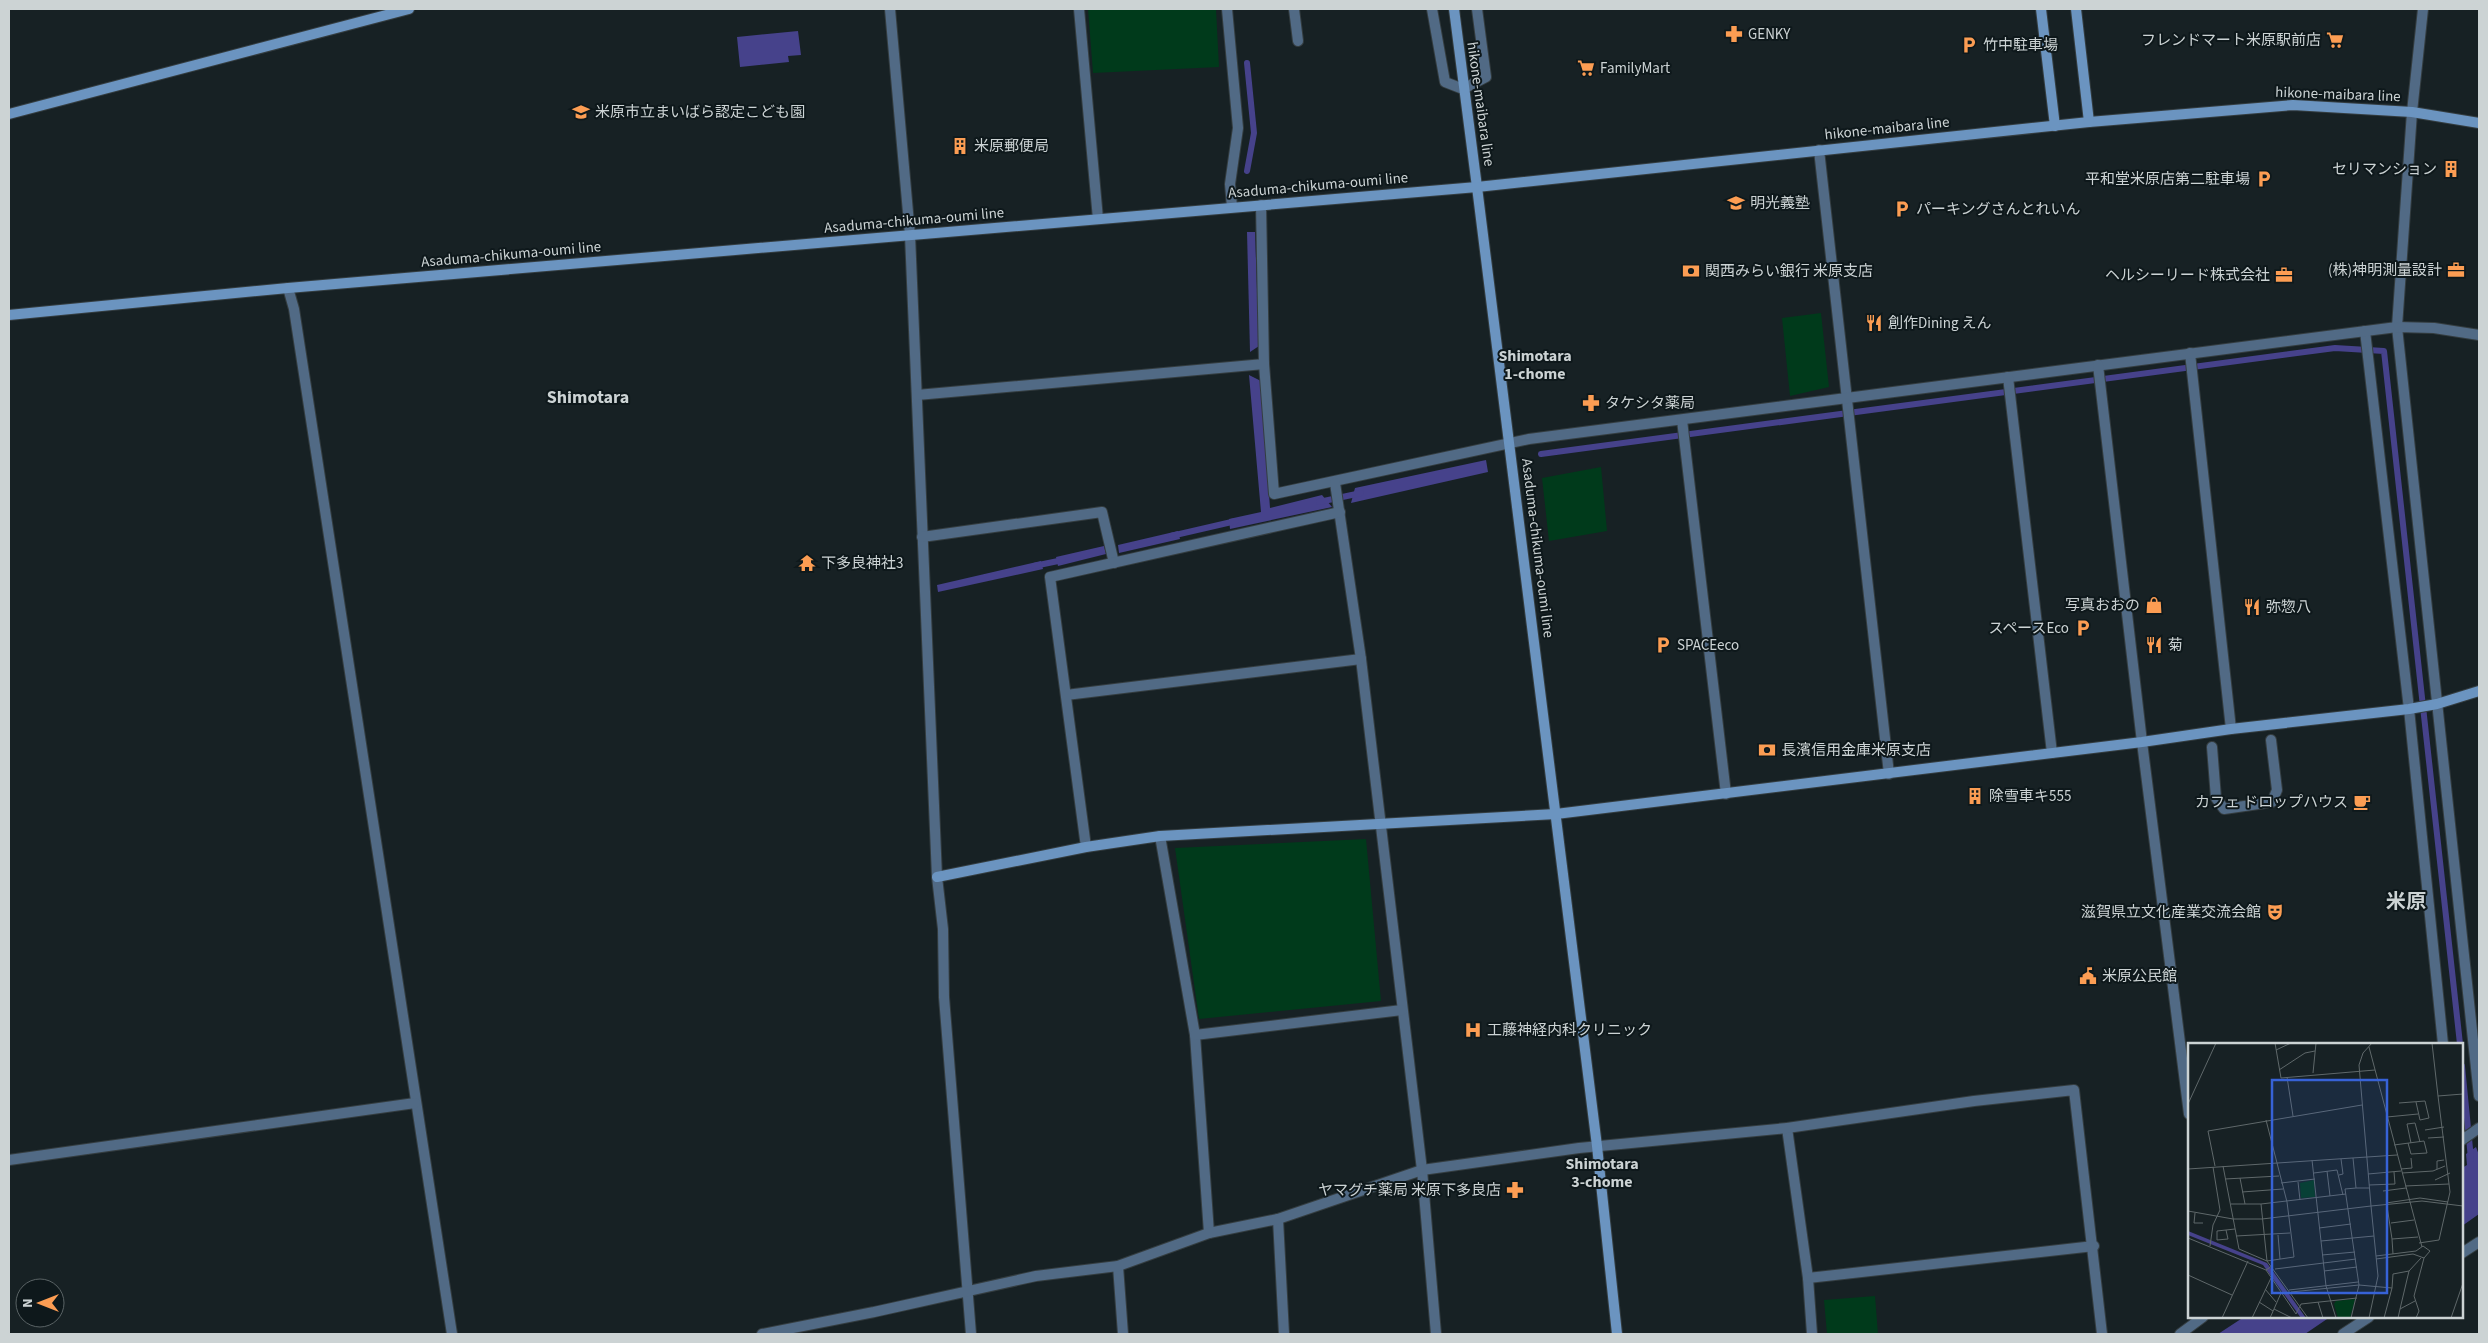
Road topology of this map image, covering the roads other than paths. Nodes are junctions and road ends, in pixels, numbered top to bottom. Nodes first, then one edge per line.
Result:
1 (409, 9) edge
2 (890, 9) edge
3 (1080, 9) edge
4 (1227, 9) edge
5 (1294, 9) edge
6 (1432, 9) edge
7 (1454, 9) edge
8 (1477, 9) edge
9 (2041, 9) edge
10 (2076, 9) edge
11 (2423, 9) edge
12 (1298, 41) dead end
13 (1463, 88) junction
14 (2412, 112) junction
15 (9, 114) edge
16 (2089, 122) junction
17 (2479, 123) edge
18 (2055, 126) junction
19 (1819, 150) junction
20 (1478, 187) junction
21 (1262, 205) junction
22 (1232, 207) junction
23 (1098, 219) junction
24 (910, 235) junction
25 (288, 288) junction
26 (9, 315) edge
27 (2398, 327) junction
28 (2365, 331) junction
29 (2479, 335) edge
30 (2191, 357) junction
31 (1264, 364) junction
32 (2099, 370) junction
33 (2009, 382) junction
34 (917, 395) junction
35 (1849, 401) junction
36 (1683, 424) junction
37 (1510, 443) junction
38 (1336, 487) junction
39 (1340, 508) junction
40 (922, 537) junction
41 (1112, 554) junction
42 (1361, 659) junction
43 (2479, 691) edge
44 (1066, 695) junction
45 (2433, 705) junction
46 (2411, 709) junction
47 (2232, 729) junction
48 (2271, 740) dead end
49 (2142, 742) junction
50 (2212, 748) dead end
51 (2052, 753) junction
52 (1889, 774) junction
53 (1726, 794) junction
54 (1556, 814) junction
55 (1380, 824) junction
56 (1160, 836) junction
57 (1086, 847) junction
58 (937, 876) junction
59 (1402, 1010) junction
60 (1195, 1034) junction
61 (2443, 1043) edge
62 (2479, 1096) edge
63 (415, 1103) junction
64 (2188, 1106) edge
65 (1787, 1128) junction
66 (2478, 1129) edge
67 (2463, 1139) edge
68 (1597, 1146) junction
69 (9, 1160) edge
70 (1422, 1170) junction
71 (1278, 1219) junction
72 (1209, 1233) junction
73 (2479, 1242) edge
74 (2094, 1246) junction
75 (2463, 1253) edge
76 (1118, 1266) junction
77 (1808, 1278) junction
78 (968, 1290) junction
79 (2202, 1318) edge
80 (2367, 1318) edge
81 (452, 1334) edge
82 (762, 1334) edge
83 (971, 1334) edge
84 (1123, 1334) edge
85 (1284, 1334) edge
86 (1436, 1334) edge
87 (1617, 1334) edge
88 (1812, 1334) edge
89 (2102, 1334) edge
90 (2180, 1334) edge
91 (2343, 1334) edge

1 - 15 main road
2 - 24 street
3 - 23 street
4 - 22 street
5 - 12 street
6 - 13 street
7 - 13 main road, hikone-maibara line
8 - 13 street
9 - 18 main road
10 - 16 main road
11 - 14 street
13 - 20 main road, hikone-maibara line
14 - 16 main road, hikone-maibara line
14 - 17 main road, hikone-maibara line
14 - 27 street
16 - 18 main road, hikone-maibara line
18 - 19 main road, hikone-maibara line
19 - 20 main road, hikone-maibara line
19 - 35 street
20 - 21 main road, Asaduma-chikuma-oumi line
20 - 37 main road, Asaduma-chikuma-oumi line
21 - 22 main road, Asaduma-chikuma-oumi line
21 - 31 street
22 - 23 main road, Asaduma-chikuma-oumi line
23 - 24 main road, Asaduma-chikuma-oumi line
24 - 25 main road, Asaduma-chikuma-oumi line
24 - 34 street
25 - 26 main road, Asaduma-chikuma-oumi line
25 - 63 street
27 - 28 street
27 - 29 street
27 - 45 street
28 - 30 street
28 - 46 street
30 - 32 street
30 - 47 street
31 - 34 street
31 - 38 street
32 - 33 street
32 - 49 street
33 - 35 street
33 - 51 street
34 - 40 street
35 - 36 street
35 - 52 street
36 - 37 street
36 - 53 street
37 - 38 street
37 - 54 main road, Asaduma-chikuma-oumi line
38 - 39 street
39 - 41 street
39 - 42 street
40 - 41 street
40 - 58 street
41 - 44 street
42 - 44 street
42 - 55 street
43 - 45 main road
44 - 57 street
45 - 46 main road
45 - 62 street
46 - 47 main road
46 - 61 street
47 - 49 main road
48 - 50 street
49 - 51 main road
49 - 64 street
51 - 52 main road
52 - 53 main road
53 - 54 main road
54 - 55 main road
54 - 68 main road, Asaduma-chikuma-oumi line
55 - 56 main road
55 - 59 street
56 - 57 main road
56 - 60 street
57 - 58 main road
58 - 78 street
59 - 60 street
59 - 70 street
60 - 72 street
63 - 69 street
63 - 81 street
65 - 68 street
65 - 74 street
65 - 77 street
66 - 67 street
68 - 70 street
68 - 87 main road, Asaduma-chikuma-oumi line
70 - 71 street
70 - 86 street
71 - 72 street
71 - 85 street
72 - 76 street
73 - 75 street
74 - 77 street
74 - 89 street
76 - 78 street
76 - 84 street
77 - 88 street
78 - 82 street
78 - 83 street
79 - 90 street
80 - 91 street

